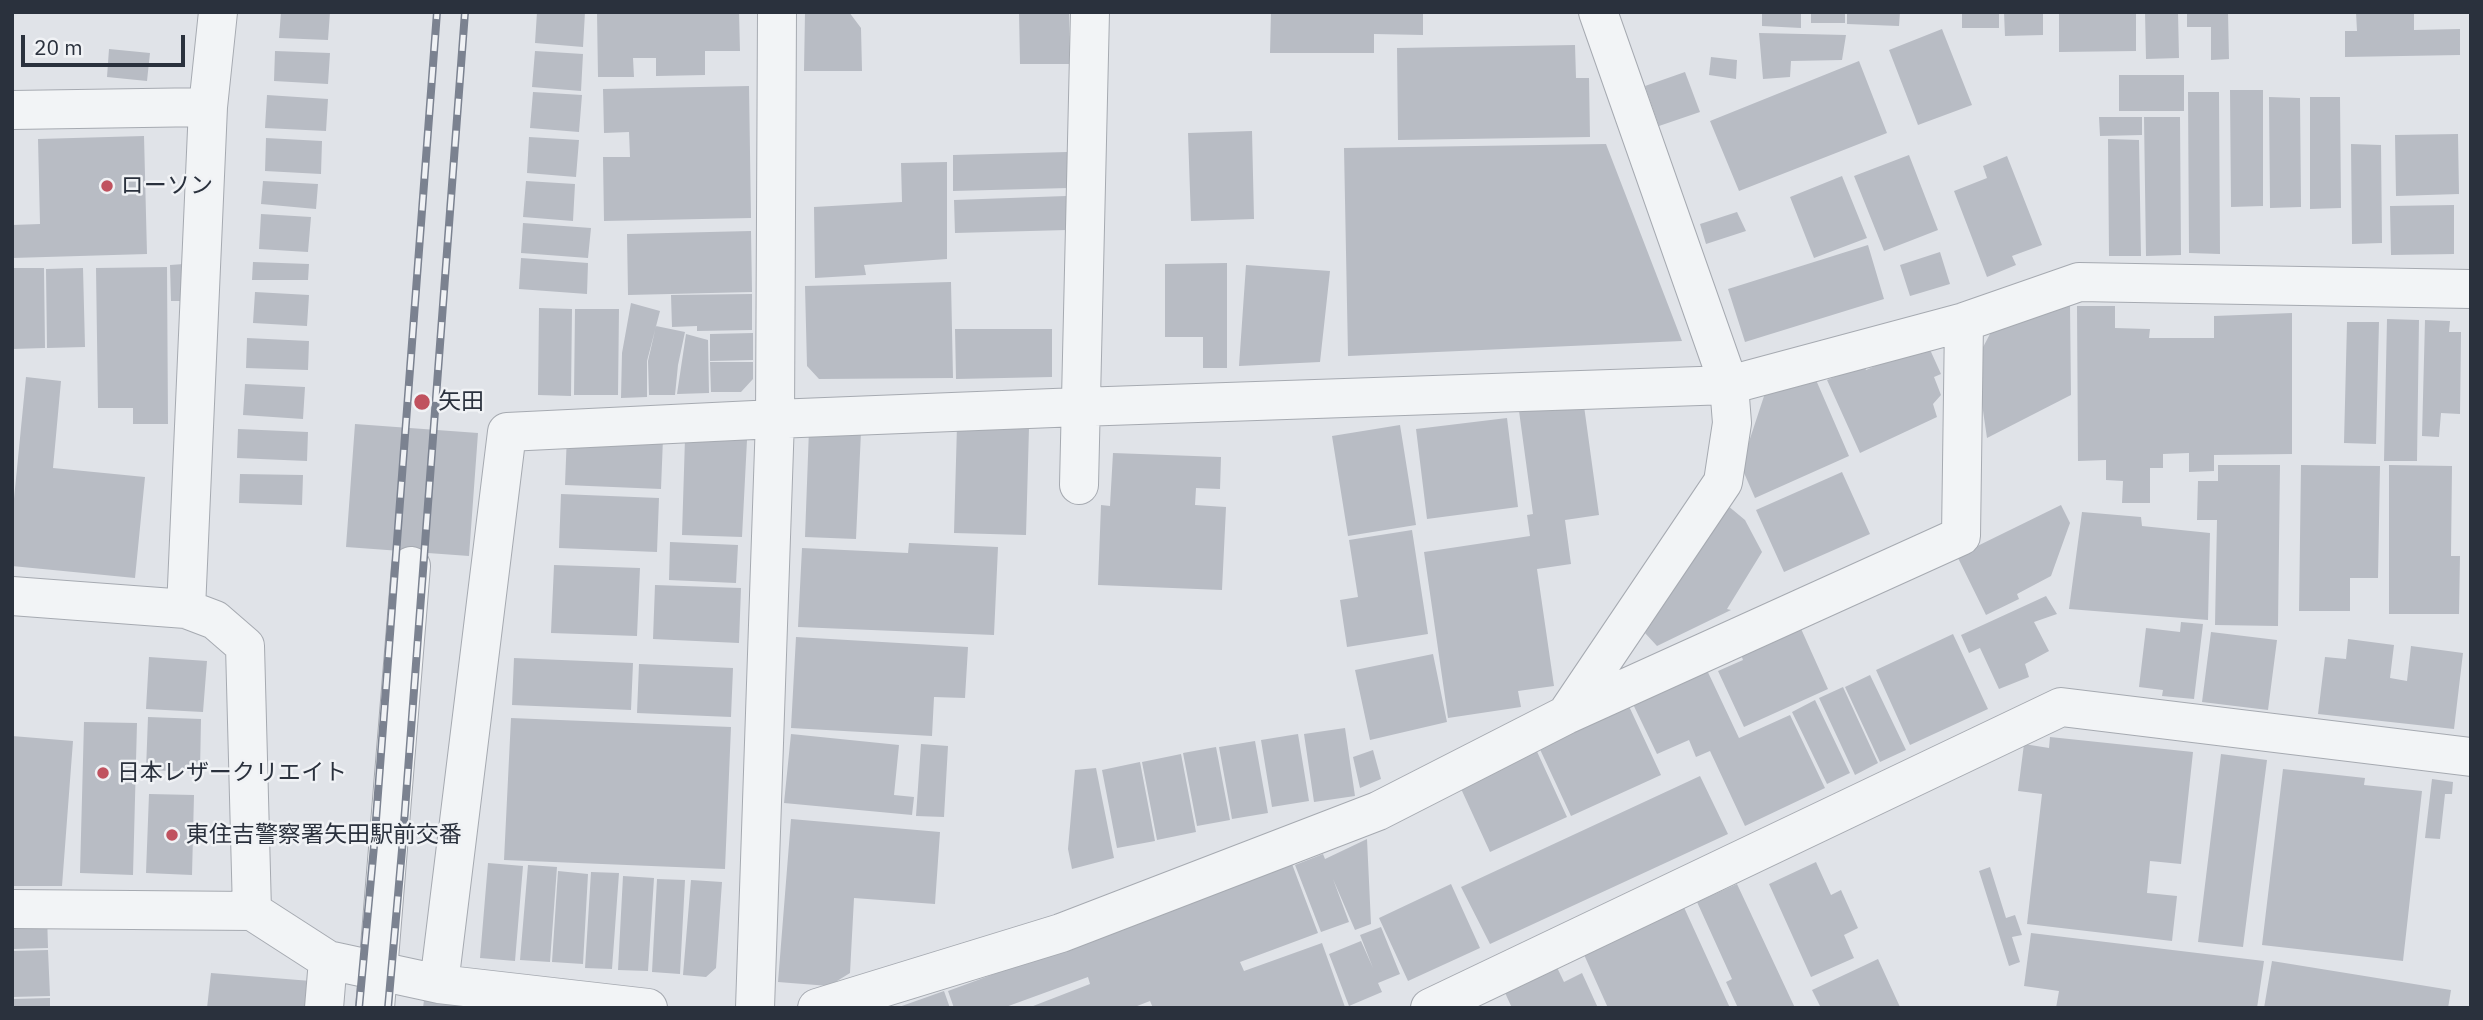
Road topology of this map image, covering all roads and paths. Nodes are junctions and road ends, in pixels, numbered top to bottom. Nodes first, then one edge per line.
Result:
1 (218, 12) edge
2 (776, 12) edge
3 (1090, 12) edge
4 (1598, 12) edge
5 (208, 107) junction
6 (12, 110) edge
7 (2471, 289) edge
8 (1964, 322) junction
9 (1728, 386) junction
10 (1079, 407) junction
11 (775, 419) junction
12 (1079, 485) dead end
13 (411, 566) dead end
14 (12, 596) edge
15 (186, 609) junction
16 (1566, 715) junction
17 (2471, 757) edge
18 (12, 909) edge
19 (252, 911) junction
20 (328, 960) junction
21 (439, 984) junction
22 (377, 990) edge
23 (324, 1008) edge
24 (648, 1008) edge
25 (755, 1008) edge
26 (817, 1008) edge
27 (1430, 1008) edge

1 - 5 street
2 - 11 street
3 - 10 street
4 - 9 street
5 - 6 street
5 - 15 street
7 - 8 street
8 - 9 street
8 - 16 street
9 - 10 street
9 - 16 street
10 - 11 street
10 - 12 street
11 - 21 street
11 - 25 street
13 - 22 street
14 - 15 street
15 - 19 street
16 - 26 street
17 - 27 street
18 - 19 street
19 - 20 street
20 - 22 street
20 - 23 street
21 - 22 street
21 - 24 street

